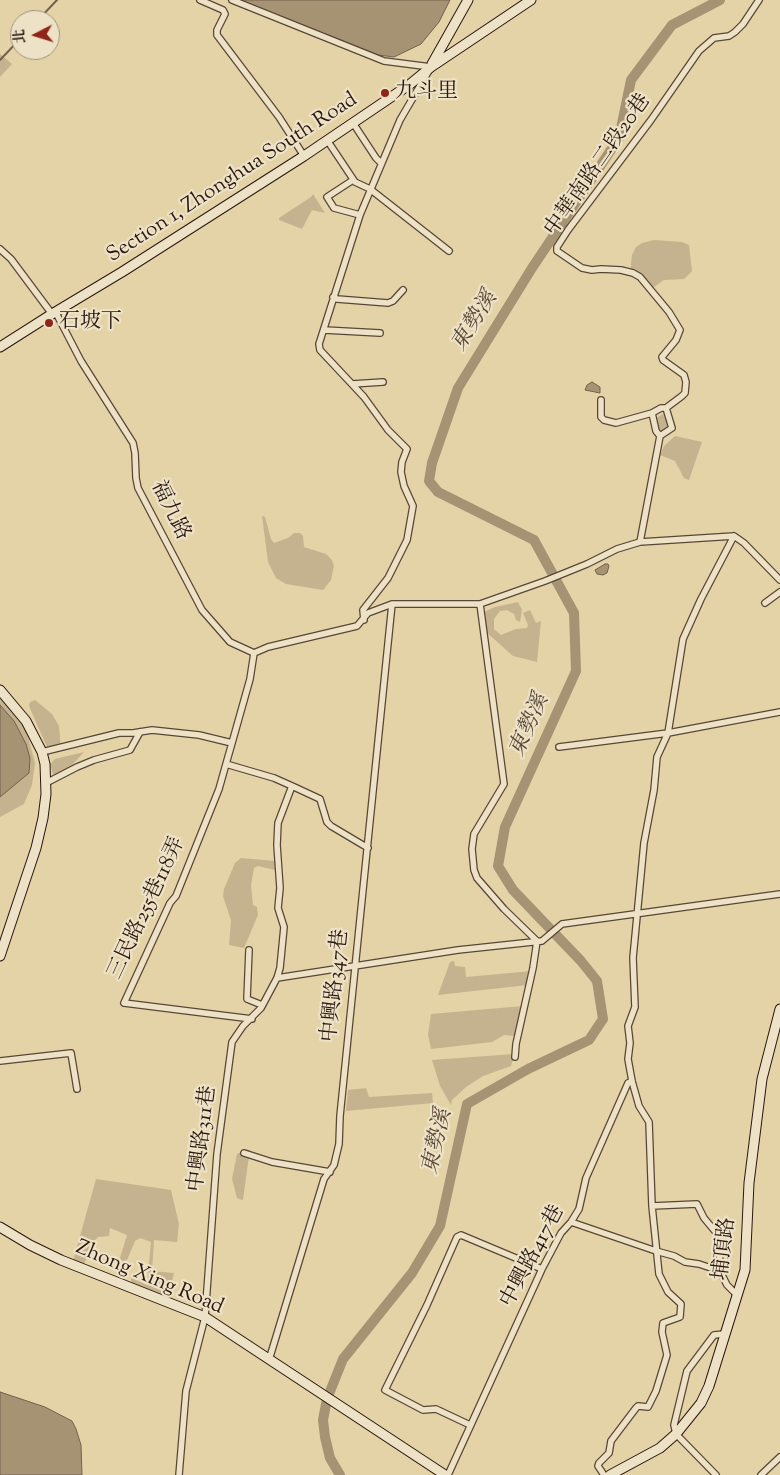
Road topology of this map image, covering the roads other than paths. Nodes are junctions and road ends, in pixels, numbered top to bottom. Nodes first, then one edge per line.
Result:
1 (200, 0) edge
2 (232, 0) edge
3 (468, 0) edge
4 (532, 0) edge
5 (759, 0) edge
6 (431, 67) junction
7 (353, 123) junction
8 (327, 140) junction
9 (304, 156) junction
10 (381, 162) junction
11 (353, 180) junction
12 (370, 189) junction
13 (360, 215) junction
14 (0, 249) edge
15 (449, 251) dead end
16 (403, 290) dead end
17 (333, 297) junction
18 (53, 312) junction
19 (324, 330) junction
20 (380, 333) dead end
21 (0, 347) edge
22 (383, 382) dead end
23 (352, 384) junction
24 (602, 400) dead end
25 (666, 408) junction
26 (652, 413) junction
27 (660, 436) junction
28 (734, 536) junction
29 (640, 542) junction
30 (780, 580) edge
31 (780, 592) edge
32 (765, 603) dead end
33 (392, 604) junction
34 (480, 604) junction
35 (364, 620) junction
36 (254, 653) junction
37 (0, 690) edge
38 (780, 712) edge
39 (140, 732) junction
40 (668, 733) junction
41 (232, 743) junction
42 (558, 747) dead end
43 (42, 752) junction
44 (226, 764) junction
45 (46, 783) junction
46 (292, 786) junction
47 (368, 848) junction
48 (780, 894) edge
49 (637, 915) junction
50 (540, 941) junction
51 (249, 950) dead end
52 (0, 956) edge
53 (356, 965) junction
54 (277, 978) junction
55 (262, 1005) junction
56 (780, 1009) edge
57 (252, 1018) junction
58 (515, 1057) dead end
59 (0, 1061) edge
60 (632, 1081) junction
61 (77, 1089) dead end
62 (244, 1152) dead end
63 (330, 1172) junction
64 (652, 1206) junction
65 (571, 1222) junction
66 (0, 1227) edge
67 (656, 1252) junction
68 (542, 1269) junction
69 (720, 1271) junction
70 (737, 1295) junction
71 (205, 1318) junction
72 (724, 1334) junction
73 (269, 1360) junction
74 (470, 1425) junction
75 (676, 1434) junction
76 (780, 1457) edge
77 (179, 1475) edge
78 (447, 1475) edge
79 (604, 1475) edge
80 (610, 1475) edge
81 (716, 1475) edge
82 (762, 1475) edge

1 - 9 street
2 - 6 street
3 - 6 street
4 - 6 street, Section 1, Zhonghua South Road
5 - 25 street, 中華南路二段20巷
6 - 7 street, Section 1, Zhonghua South Road
6 - 10 street
7 - 8 street, Section 1, Zhonghua South Road
7 - 10 street
8 - 9 street, Section 1, Zhonghua South Road
8 - 11 street
9 - 18 street, Section 1, Zhonghua South Road
10 - 12 street
11 - 12 street
11 - 13 street
12 - 13 street
12 - 15 street
13 - 17 street
14 - 18 street, 福九路
16 - 17 street
17 - 19 street
18 - 21 street, Section 1, Zhonghua South Road
18 - 36 street, 福九路
19 - 20 street
19 - 23 street
22 - 23 street
23 - 35 street
24 - 26 street
25 - 26 street
25 - 27 street
26 - 27 street
27 - 29 street
28 - 29 street
28 - 30 street
28 - 40 street
29 - 34 street
31 - 32 street
33 - 34 street
33 - 35 street
33 - 47 street, 中興路347巷
34 - 50 street
35 - 36 street
36 - 41 street
37 - 43 street
38 - 40 street
39 - 41 street
39 - 43 street
39 - 45 street
40 - 42 street
40 - 49 street
41 - 44 street
43 - 45 street
44 - 46 street
44 - 57 street, 三民路255巷118弄
45 - 52 street
46 - 47 street
46 - 54 street, 中興路311巷
47 - 53 street, 中興路347巷
48 - 49 street
49 - 50 street
49 - 60 street
50 - 53 street
50 - 58 street
51 - 55 street
53 - 54 street
53 - 63 street, 中興路347巷
54 - 55 street, 中興路311巷
55 - 57 street, 中興路311巷
56 - 70 street, 埔頂路
57 - 71 street, 中興路311巷
59 - 61 street
60 - 64 street
60 - 65 street, 中興路417巷
62 - 63 street
63 - 73 street, 中興路347巷
64 - 67 street
64 - 69 street
65 - 67 street
65 - 68 street, 中興路417巷
66 - 71 street, Zhong Xing Road
67 - 69 street
67 - 79 street
68 - 74 street, 中興路417巷
68 - 74 street
69 - 70 street
70 - 72 street, 埔頂路
71 - 73 street, Zhong Xing Road
71 - 77 street, 中興路311巷
72 - 75 street, 埔頂路
72 - 75 street
73 - 78 street, Zhong Xing Road
74 - 78 street, 中興路417巷
75 - 80 street, 埔頂路
75 - 81 street
76 - 82 street

